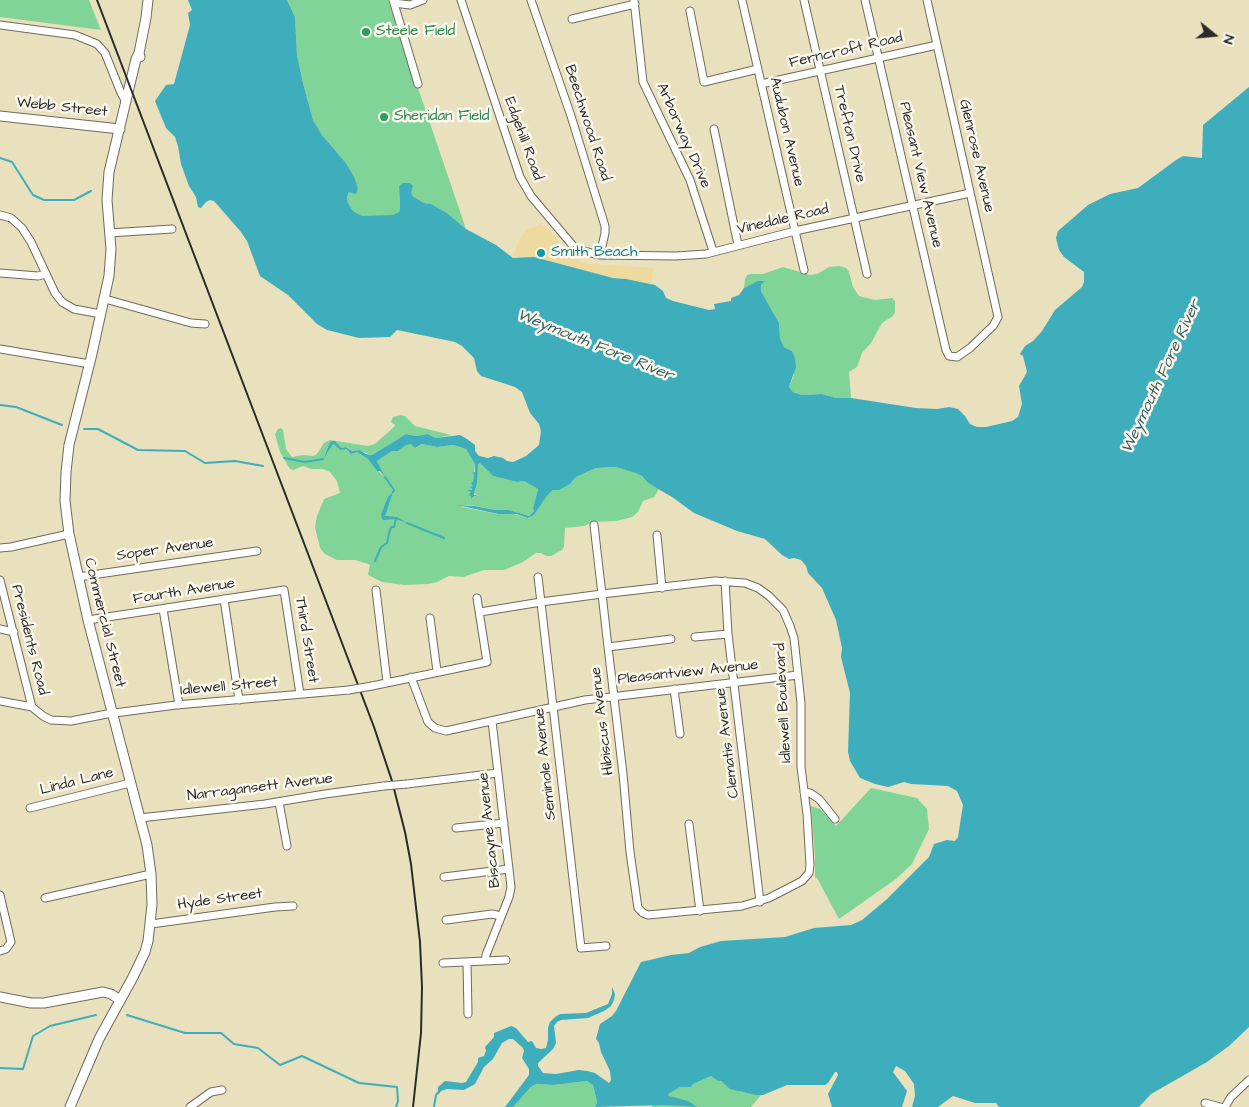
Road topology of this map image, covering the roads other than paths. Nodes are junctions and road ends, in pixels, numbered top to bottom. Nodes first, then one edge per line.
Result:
1 (148, 0) edge
2 (423, 0) edge
3 (461, 0) edge
4 (531, 0) edge
5 (742, 0) edge
6 (804, 0) edge
7 (865, 0) edge
8 (927, 0) edge
9 (394, 1) edge
10 (634, 2) edge
11 (690, 11) dead end
12 (572, 19) dead end
13 (0, 25) edge
14 (937, 45) junction
15 (139, 53) junction
16 (879, 58) junction
17 (758, 69) junction
18 (820, 71) junction
19 (418, 84) dead end
20 (761, 84) junction
21 (126, 100) junction
22 (0, 116) edge
23 (120, 129) junction
24 (714, 129) dead end
25 (970, 193) junction
26 (913, 205) junction
27 (0, 215) edge
28 (854, 219) junction
29 (172, 229) dead end
30 (795, 231) junction
31 (109, 233) junction
32 (738, 245) junction
33 (712, 251) junction
34 (600, 255) junction
35 (804, 270) dead end
36 (0, 272) edge
37 (46, 274) junction
38 (867, 274) dead end
39 (105, 299) junction
40 (102, 314) junction
41 (205, 324) dead end
42 (0, 350) edge
43 (949, 356) joint
44 (90, 364) junction
45 (594, 525) dead end
46 (69, 534) junction
47 (657, 536) dead end
48 (0, 548) edge
49 (256, 551) dead end
50 (78, 577) junction
51 (538, 577) dead end
52 (0, 580) edge
53 (725, 581) junction
54 (662, 588) junction
55 (284, 590) joint
56 (376, 590) dead end
57 (602, 594) junction
58 (477, 598) dead end
59 (224, 599) junction
60 (541, 602) junction
61 (163, 609) junction
62 (480, 612) junction
63 (430, 618) dead end
64 (88, 620) junction
65 (0, 629) edge
66 (14, 632) junction
67 (728, 634) junction
68 (695, 637) dead end
69 (672, 639) dead end
70 (608, 647) junction
71 (437, 671) junction
72 (798, 675) junction
73 (411, 677) junction
74 (387, 682) junction
75 (734, 682) junction
76 (674, 689) junction
77 (300, 694) junction
78 (614, 696) junction
79 (239, 700) junction
80 (0, 701) edge
81 (179, 705) junction
82 (32, 707) junction
83 (553, 707) junction
84 (112, 714) junction
85 (492, 721) junction
86 (680, 734) dead end
87 (498, 773) junction
88 (130, 783) junction
89 (804, 792) junction
90 (279, 802) junction
91 (30, 808) dead end
92 (140, 818) junction
93 (835, 818) dead end
94 (504, 823) junction
95 (689, 824) dead end
96 (456, 828) dead end
97 (287, 846) dead end
98 (509, 870) junction
99 (151, 874) junction
100 (444, 877) dead end
101 (0, 895) edge
102 (45, 898) dead end
103 (760, 902) junction
104 (294, 906) dead end
105 (700, 911) junction
106 (641, 912) joint
107 (502, 916) junction
108 (446, 920) dead end
109 (150, 924) junction
110 (606, 946) dead end
111 (0, 951) edge
112 (506, 960) dead end
113 (485, 961) junction
114 (467, 962) junction
115 (443, 963) dead end
116 (0, 997) edge
117 (120, 1000) junction
118 (468, 1014) dead end
119 (1249, 1080) edge
120 (222, 1090) dead end
121 (1204, 1103) dead end
122 (70, 1107) edge
123 (190, 1107) edge
124 (1220, 1107) edge
125 (1225, 1107) edge

1 - 15 main road, Commercial Street
2 - 9 street
3 - 34 street, Edgehill Road
4 - 34 street, Beechwood Road
5 - 17 street, Audubon Avenue
6 - 18 street, Trefton Drive
7 - 16 street, Pleasant View Avenue
8 - 14 street, Glenrose Avenue
9 - 19 street
10 - 12 street
10 - 33 street, Arborway Drive
11 - 17 street
13 - 21 street
14 - 16 street, Ferncroft Road
14 - 25 street, Glenrose Avenue
15 - 21 main road, Commercial Street
15 - 23 main road, Commercial Street
16 - 18 street, Ferncroft Road
16 - 26 street, Pleasant View Avenue
17 - 20 street, Audubon Avenue
18 - 20 street, Ferncroft Road
18 - 28 street, Trefton Drive
20 - 30 street, Audubon Avenue
21 - 23 main road, Commercial Street
22 - 23 main road, Webb Street
23 - 31 main road, Commercial Street
24 - 32 street
25 - 26 street, Vinedale Road
25 - 43 street, Glenrose Avenue
26 - 28 street, Vinedale Road
26 - 43 street, Pleasant View Avenue
27 - 37 street
28 - 30 street, Vinedale Road
28 - 38 street, Trefton Drive
29 - 31 street
30 - 32 street, Vinedale Road
30 - 35 street, Audubon Avenue
31 - 39 main road, Commercial Street
32 - 33 street, Vinedale Road
33 - 34 street, Vinedale Road
36 - 37 street
37 - 40 street
39 - 40 main road, Commercial Street
39 - 41 street
40 - 44 main road, Commercial Street
42 - 44 street
44 - 46 main road, Commercial Street
45 - 57 street, Hibiscus Avenue
46 - 48 street
46 - 50 main road, Commercial Street
47 - 54 street
49 - 50 street, Soper Avenue
50 - 64 main road, Commercial Street
51 - 60 street, Seminole Avenue
52 - 66 street, Presidents Road
53 - 54 street, Idlewell Boulevard
53 - 67 street, Clematis Avenue
53 - 72 street, Idlewell Boulevard
54 - 57 street, Idlewell Boulevard
55 - 59 street, Fourth Avenue
55 - 77 street, Third Street
56 - 74 street
57 - 60 street, Idlewell Boulevard
57 - 70 street, Hibiscus Avenue
58 - 62 street
59 - 61 street, Fourth Avenue
59 - 79 street
60 - 62 street, Idlewell Boulevard
60 - 83 street, Seminole Avenue
61 - 64 street, Fourth Avenue
61 - 81 street
62 - 71 street, Idlewell Street
63 - 71 street
64 - 84 main road, Commercial Street
65 - 66 street
66 - 82 street, Presidents Road
67 - 68 street
67 - 75 street, Clematis Avenue
69 - 70 street
70 - 78 street, Hibiscus Avenue
71 - 73 street, Idlewell Street
72 - 75 street, Pleasantview Avenue
72 - 89 street, Idlewell Boulevard
73 - 74 street, Idlewell Street
73 - 85 street, Pleasantview Avenue
74 - 77 street, Idlewell Street, bridge
75 - 76 street, Pleasantview Avenue
75 - 103 street, Clematis Avenue
76 - 78 street, Pleasantview Avenue
76 - 86 street
77 - 79 street, Idlewell Street
78 - 83 street, Pleasantview Avenue
78 - 106 street, Hibiscus Avenue
79 - 81 street, Idlewell Street
80 - 82 street
81 - 84 street, Idlewell Street
82 - 84 street, Idlewell Street
83 - 85 street, Pleasantview Avenue
83 - 110 street, Seminole Avenue
84 - 88 main road, Commercial Street
85 - 87 street, Biscayne Avenue
87 - 90 street, Narragansett Avenue, bridge
87 - 94 street, Biscayne Avenue
88 - 91 street, Linda Lane
88 - 92 main road, Commercial Street
89 - 93 street
89 - 103 street, Idlewell Boulevard
90 - 92 street, Narragansett Avenue
90 - 97 street
92 - 99 main road, Commercial Street
94 - 96 street
94 - 98 street, Biscayne Avenue
95 - 105 street
98 - 100 street
98 - 107 street, Biscayne Avenue
99 - 102 street
99 - 109 main road, Commercial Street
101 - 111 street
103 - 105 street, Idlewell Boulevard
104 - 109 street, Hyde Street
105 - 106 street, Idlewell Boulevard
107 - 108 street
107 - 113 street, Biscayne Avenue
109 - 117 main road, Commercial Street
112 - 113 street
113 - 114 street
114 - 115 street
114 - 118 street
116 - 117 main road
117 - 122 main road, Commercial Street
119 - 125 street
120 - 123 street
121 - 124 street

